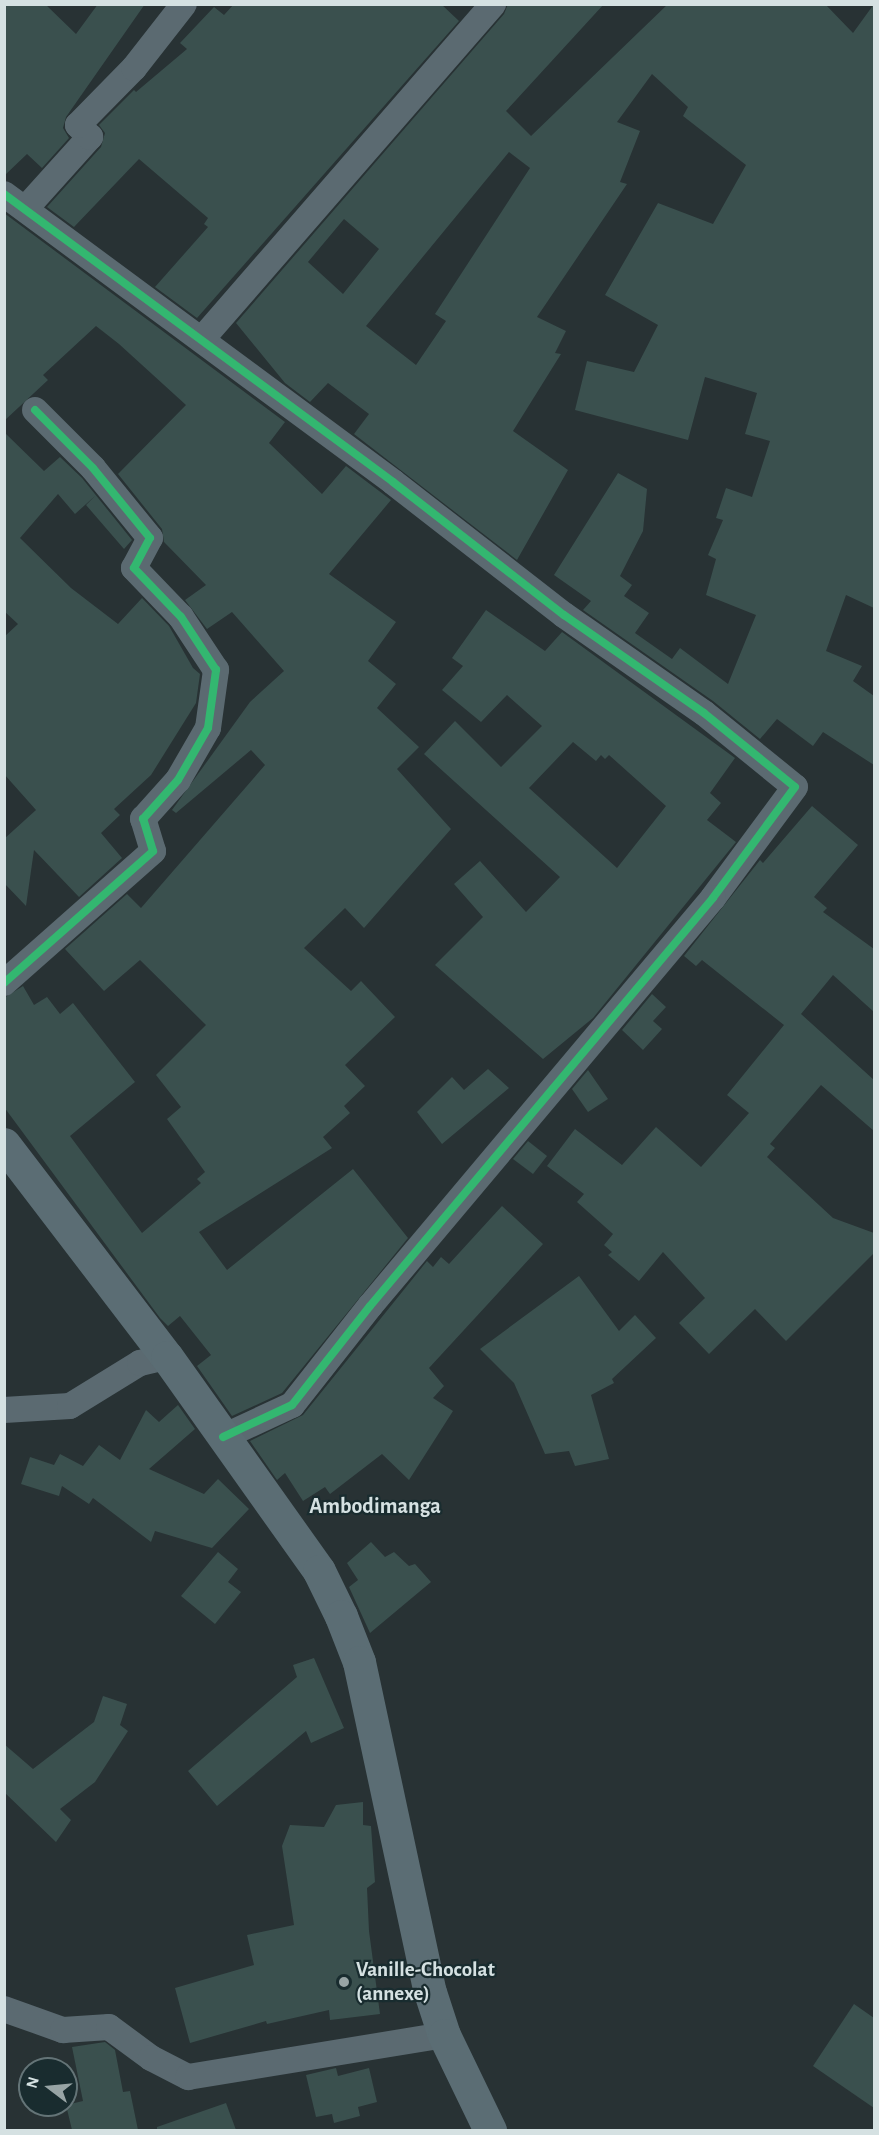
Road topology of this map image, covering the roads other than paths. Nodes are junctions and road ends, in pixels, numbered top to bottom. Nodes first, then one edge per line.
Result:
1 (184, 4) edge
2 (493, 4) edge
3 (4, 194) edge
4 (26, 208) junction
5 (202, 339) junction
6 (35, 410) dead end
7 (4, 983) edge
8 (4, 1144) edge
9 (167, 1357) junction
10 (4, 1410) edge
11 (223, 1437) junction
12 (4, 2009) edge
13 (444, 2035) junction
14 (490, 2130) edge

1 - 4 street
2 - 5 street
3 - 4 street
4 - 5 street
5 - 11 street
6 - 7 street
8 - 9 main road
9 - 10 street
9 - 11 main road
11 - 13 main road
12 - 13 street
13 - 14 main road

